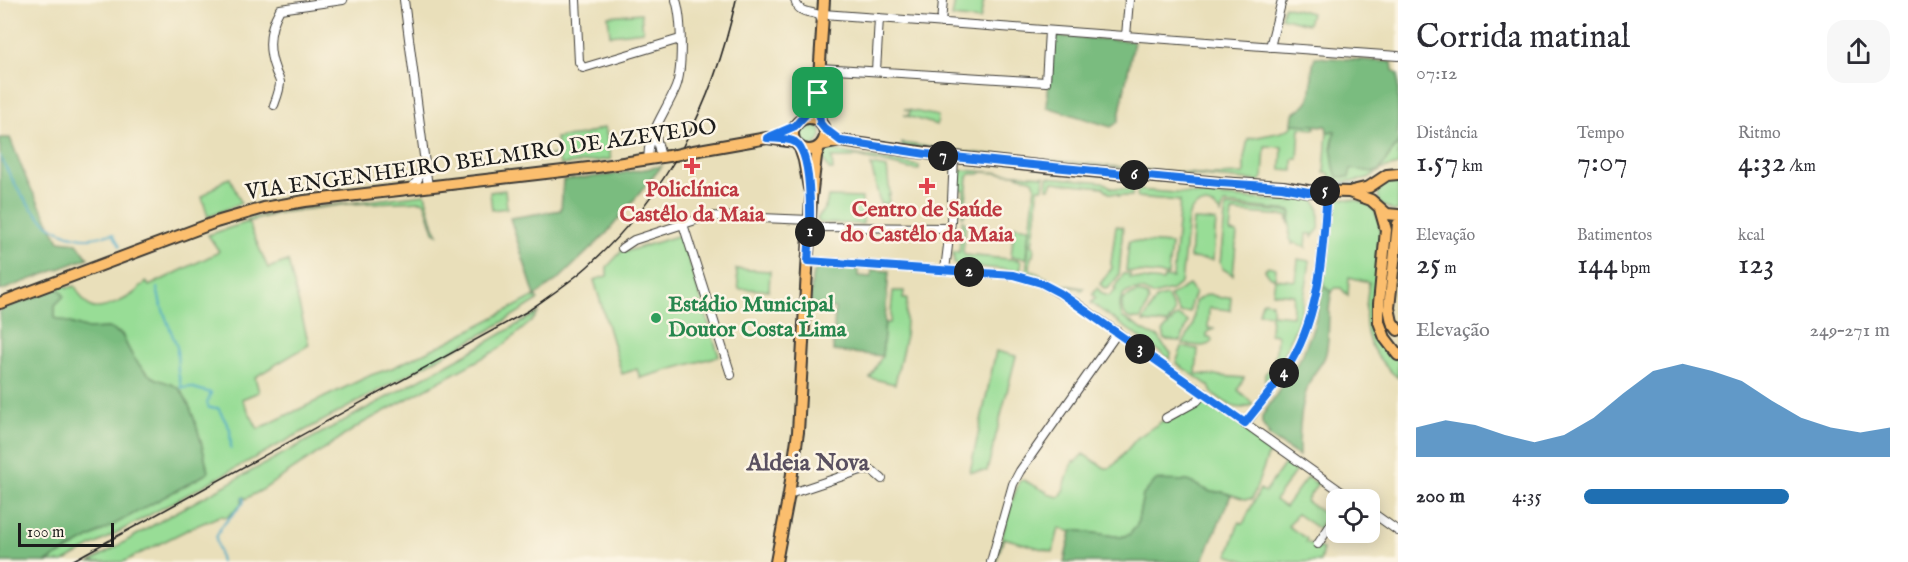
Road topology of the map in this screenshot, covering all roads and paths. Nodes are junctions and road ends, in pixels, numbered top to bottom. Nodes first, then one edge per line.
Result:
1 (343, 0) edge
2 (404, 0) edge
3 (576, 0) edge
4 (676, 0) edge
5 (795, 0) edge
6 (824, 0) edge
7 (943, 0) edge
8 (1129, 0) edge
9 (1282, 0) edge
10 (879, 18) junction
11 (823, 19) junction
12 (941, 23) junction
13 (1049, 31) junction
14 (1126, 36) junction
15 (680, 39) junction
16 (1270, 47) junction
17 (1398, 56) edge
18 (820, 68) junction
19 (876, 71) junction
20 (818, 93) junction
21 (274, 105) dead end
22 (799, 123) junction
23 (822, 126) junction
24 (655, 133) junction
25 (767, 138) junction
26 (841, 141) junction
27 (798, 145) junction
28 (820, 146) junction
29 (661, 157) junction
30 (954, 157) junction
31 (649, 159) junction
32 (425, 164) junction
33 (1396, 173) edge
34 (1379, 181) junction
35 (428, 187) junction
36 (411, 189) junction
37 (1327, 190) junction
38 (1349, 192) junction
39 (811, 198) junction
40 (1378, 207) junction
41 (1398, 215) edge
42 (682, 224) junction
43 (810, 224) junction
44 (1398, 224) edge
45 (950, 228) junction
46 (622, 248) dead end
47 (808, 261) junction
48 (945, 270) junction
49 (0, 303) edge
50 (1398, 330) edge
51 (1118, 332) junction
52 (1398, 355) edge
53 (731, 375) dead end
54 (1204, 393) junction
55 (1167, 418) dead end
56 (1245, 423) junction
57 (882, 478) dead end
58 (1337, 489) edge
59 (789, 494) junction
60 (1380, 518) edge
61 (1398, 531) edge
62 (1326, 532) edge
63 (1318, 544) dead end
64 (776, 562) edge
65 (991, 562) edge

1 - 21 street
2 - 32 street
3 - 15 street
4 - 15 street
5 - 11 street
6 - 11 main road
7 - 12 street
8 - 14 street
9 - 16 street
10 - 11 street
10 - 12 street
10 - 19 street
11 - 18 main road
12 - 13 street
13 - 14 street
13 - 19 street
14 - 16 street
15 - 24 street
16 - 17 street
18 - 19 street
18 - 20 main road
20 - 22 main road
20 - 23 main road
22 - 23 main road
22 - 25 main road, VIA ENGENHEIRO BELMIRO DE AZEVEDO
22 - 27 main road
23 - 26 main road
23 - 28 main road
24 - 29 street
24 - 31 street
25 - 27 main road, VIA ENGENHEIRO BELMIRO DE AZEVEDO
25 - 29 main road, VIA ENGENHEIRO BELMIRO DE AZEVEDO, bridge
26 - 28 main road
26 - 30 main road
27 - 28 main road
27 - 39 main road
28 - 39 main road
29 - 31 main road, VIA ENGENHEIRO BELMIRO DE AZEVEDO
30 - 37 main road
30 - 45 street
31 - 35 main road, VIA ENGENHEIRO BELMIRO DE AZEVEDO
32 - 35 street
32 - 36 street
33 - 34 main road
34 - 38 main road
34 - 40 main road
35 - 36 main road, VIA ENGENHEIRO BELMIRO DE AZEVEDO
36 - 49 main road, VIA ENGENHEIRO BELMIRO DE AZEVEDO
37 - 38 main road
37 - 56 street
38 - 40 main road
39 - 43 main road
40 - 41 main road
40 - 52 main road
42 - 43 street
42 - 46 street
42 - 53 street
43 - 45 street
43 - 47 main road
44 - 50 main road
45 - 48 street
47 - 48 street
47 - 59 main road
48 - 51 street
51 - 54 street
51 - 65 street
54 - 55 street
54 - 56 street
56 - 58 street
57 - 59 street
59 - 64 main road
60 - 61 street
62 - 63 street

